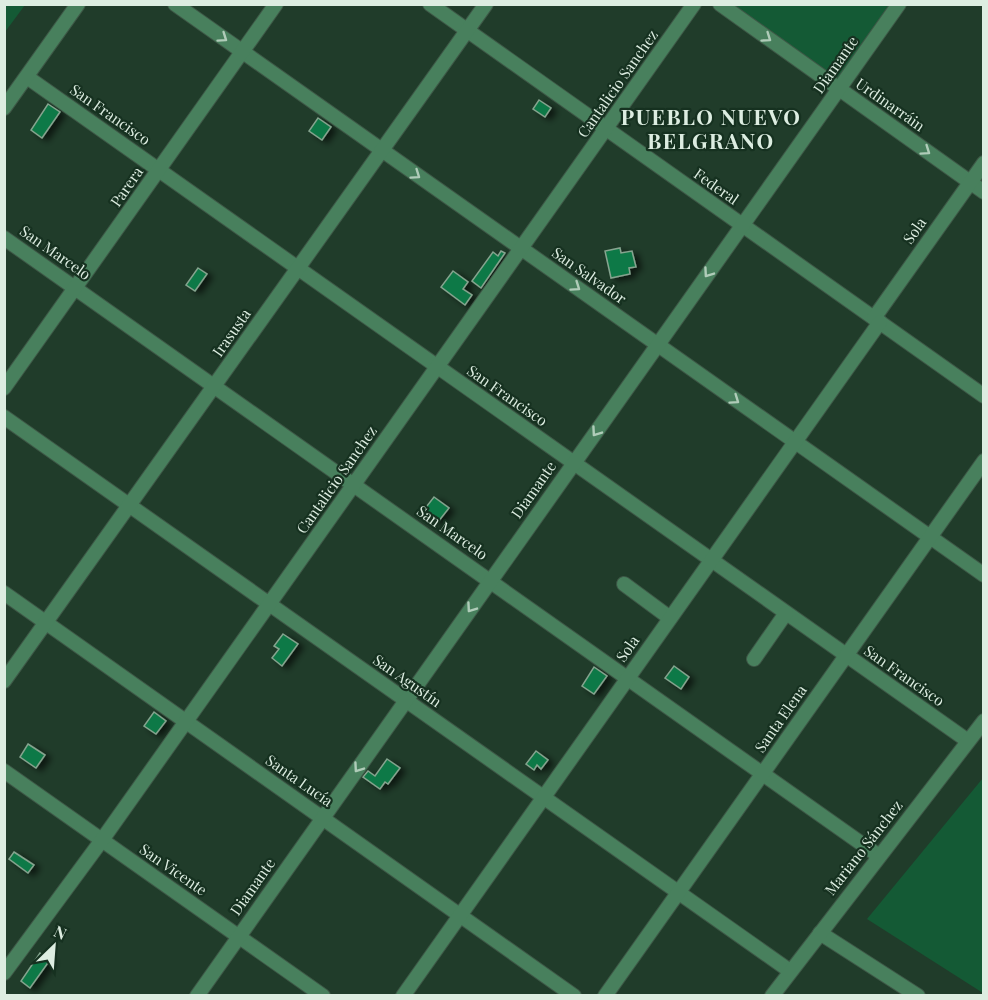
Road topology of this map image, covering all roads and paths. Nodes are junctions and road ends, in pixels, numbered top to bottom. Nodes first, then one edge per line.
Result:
1 (78, 4) edge
2 (175, 4) edge
3 (276, 4) edge
4 (430, 4) edge
5 (486, 4) edge
6 (694, 4) edge
7 (720, 4) edge
8 (899, 4) edge
9 (467, 31) junction
10 (242, 52) junction
11 (27, 76) junction
12 (839, 89) junction
13 (4, 108) edge
14 (606, 129) junction
15 (382, 150) junction
16 (984, 163) edge
17 (159, 170) junction
18 (970, 182) junction
19 (984, 192) edge
20 (742, 225) junction
21 (4, 238) edge
22 (521, 249) junction
23 (298, 268) junction
24 (75, 288) junction
25 (877, 320) junction
26 (657, 345) junction
27 (438, 367) junction
28 (214, 386) junction
29 (4, 388) edge
30 (984, 396) edge
31 (4, 417) edge
32 (795, 442) junction
33 (984, 461) edge
34 (574, 463) junction
35 (354, 485) junction
36 (130, 505) junction
37 (929, 537) junction
38 (711, 560) junction
39 (984, 575) edge
40 (490, 581) junction
41 (624, 584) dead end
42 (4, 593) edge
43 (270, 604) junction
44 (786, 613) junction
45 (670, 618) junction
46 (46, 623) junction
47 (846, 655) junction
48 (754, 659) dead end
49 (628, 678) junction
50 (4, 681) edge
51 (406, 700) junction
52 (186, 722) junction
53 (984, 722) edge
54 (968, 741) junction
55 (4, 771) edge
56 (762, 773) junction
57 (543, 797) junction
58 (323, 818) junction
59 (102, 840) junction
60 (879, 856) junction
61 (678, 892) junction
62 (460, 915) junction
63 (820, 933) junction
64 (239, 936) junction
65 (790, 971) junction
66 (4, 973) edge
67 (197, 996) edge
68 (323, 996) edge
69 (403, 996) edge
70 (574, 996) edge
71 (605, 996) edge
72 (772, 996) edge
73 (918, 996) edge

1 - 11 street
2 -> 10 street, San Salvador
3 - 10 street, Parera
4 - 9 street, Federal
5 - 9 street, Irasusta
6 - 14 street, Cantalicio Sanchez
7 -> 12 street, Urdinarráin
8 - 12 street, Diamante
9 - 14 street, Federal
9 - 15 street, Irasusta
10 - 15 street, San Salvador
10 - 17 street, Parera
11 - 13 street
11 - 17 street, San Francisco
12 -> 18 street, Urdinarráin
12 - 20 street, Diamante
14 - 20 street, Federal
14 - 22 street, Cantalicio Sanchez
15 -> 22 street, San Salvador
15 - 23 street, Irasusta
16 - 18 street, Sola
17 - 23 street, San Francisco
17 - 24 street, Parera
18 - 19 street, Urdinarráin
18 - 25 street, Sola
20 - 25 street, Federal
20 -> 26 street, Diamante
21 - 24 street, San Marcelo
22 -> 26 street, San Salvador
22 - 27 street, Cantalicio Sanchez
23 - 27 street, San Francisco
23 - 28 street, Irasusta
24 - 28 street, San Marcelo
24 - 29 street, Parera
25 - 30 street, Federal
25 - 32 street, Sola
26 -> 32 street, San Salvador
26 -> 34 street, Diamante
27 - 34 street, San Francisco
27 - 35 street, Cantalicio Sanchez
28 - 35 street, San Marcelo
28 - 36 street, Irasusta
31 - 36 street, San Agustín
32 - 37 street, San Salvador
32 - 38 street, Sola
33 - 37 street, Santa Elena
34 - 38 street, San Francisco
34 - 40 street, Diamante
35 - 40 street, San Marcelo
35 - 43 street, Cantalicio Sanchez
36 - 43 street, San Agustín
36 - 46 street, Irasusta
37 - 39 street, San Salvador
37 - 47 street, Santa Elena
38 - 44 street, San Francisco
38 - 45 street, Sola
40 - 49 street, San Marcelo
40 -> 51 street, Diamante
41 - 45 street
42 - 46 street, Santa Lucía
43 - 51 street, San Agustín
43 - 52 street, Cantalicio Sanchez
44 - 47 street, San Francisco
44 - 48 street
45 - 49 street, Sola
46 - 50 street, Irasusta
46 - 52 street, Santa Lucía
47 - 54 street, San Francisco
47 - 56 street, Santa Elena
49 - 56 street, San Marcelo
49 - 57 street, Sola
51 - 57 street, San Agustín
51 -> 58 street, Diamante
52 - 58 street, Santa Lucía
52 - 59 street, Cantalicio Sanchez
53 - 54 street, Mariano Sánchez
54 - 60 street, Mariano Sánchez
55 - 59 street, San Vicente
56 - 60 street, San Marcelo
56 - 61 street, Santa Elena
57 - 61 street, San Agustín
57 - 62 street, Sola
58 - 62 street, Santa Lucía
58 - 64 street, Diamante
59 - 64 street, San Vicente
59 - 66 street, Cantalicio Sanchez
60 - 63 street, Mariano Sánchez
61 - 65 street, San Agustín
61 - 71 street, Santa Elena
62 - 69 street, Sola
62 - 70 street, Santa Lucía
63 - 65 street, Mariano Sánchez
63 - 73 street
64 - 67 street, Diamante
64 - 68 street, San Vicente
65 - 72 street, Mariano Sánchez

